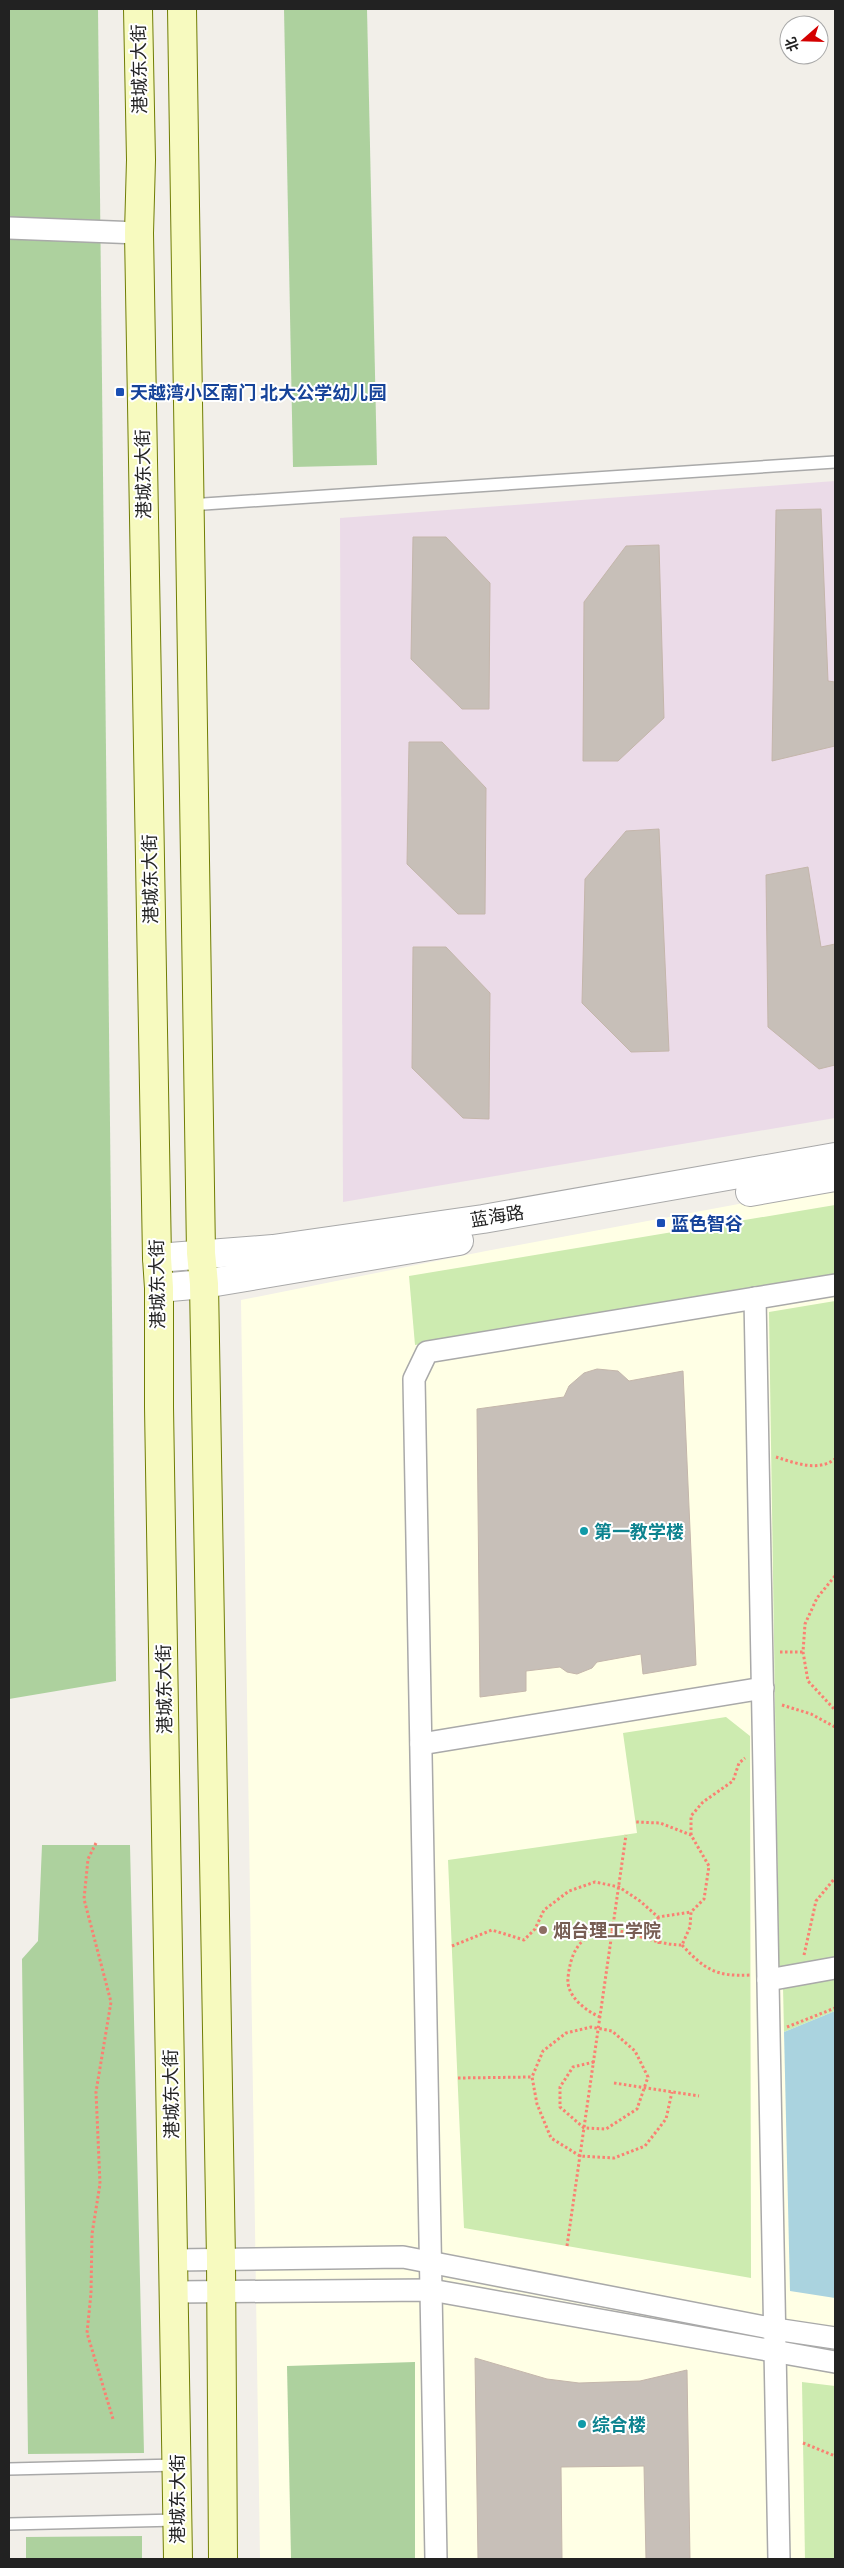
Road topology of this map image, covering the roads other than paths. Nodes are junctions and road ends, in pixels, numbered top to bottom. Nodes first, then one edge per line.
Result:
1 (138, 9) edge
2 (182, 9) edge
3 (9, 228) edge
4 (139, 233) junction
5 (835, 462) edge
6 (189, 505) junction
7 (835, 1157) edge
8 (835, 1177) edge
9 (201, 1254) junction
10 (157, 1258) junction
11 (204, 1284) junction
12 (835, 1285) edge
13 (159, 1288) junction
14 (756, 1298) junction
15 (769, 1695) junction
16 (421, 1744) junction
17 (835, 1968) edge
18 (759, 1978) junction
19 (174, 2260) junction
20 (221, 2260) junction
21 (430, 2262) junction
22 (431, 2290) junction
23 (174, 2292) junction
24 (221, 2292) junction
25 (775, 2329) junction
26 (835, 2338) edge
27 (775, 2353) junction
28 (835, 2362) edge
29 (178, 2465) junction
30 (9, 2468) edge
31 (178, 2520) junction
32 (9, 2524) edge
33 (178, 2559) edge
34 (223, 2559) edge
35 (436, 2559) edge
36 (779, 2559) edge

1 - 4 main road, 港城东大街
2 - 6 main road
3 - 4 street
4 - 10 main road, 港城东大街
5 - 6 lane
6 - 9 main road
7 - 9 street, 蓝海路
8 - 11 street, 蓝海路
9 - 10 street, 蓝海路
9 - 11 main road
10 - 13 main road, 港城东大街
11 - 13 street, 蓝海路
11 - 20 main road
12 - 14 street
13 - 19 main road, 港城东大街
14 - 15 street
14 - 16 street
15 - 16 street
15 - 18 street
16 - 21 street
17 - 18 street
18 - 25 street
19 - 20 street
19 - 23 main road, 港城东大街
20 - 21 street
20 - 24 main road
21 - 22 street
21 - 25 street
22 - 24 street
22 - 27 street
22 - 35 street
23 - 24 street
23 - 29 main road, 港城东大街
24 - 34 main road
25 - 26 street
25 - 27 street
27 - 28 street
27 - 36 street
29 - 30 lane
29 - 31 main road, 港城东大街
31 - 32 lane
31 - 33 main road, 港城东大街

